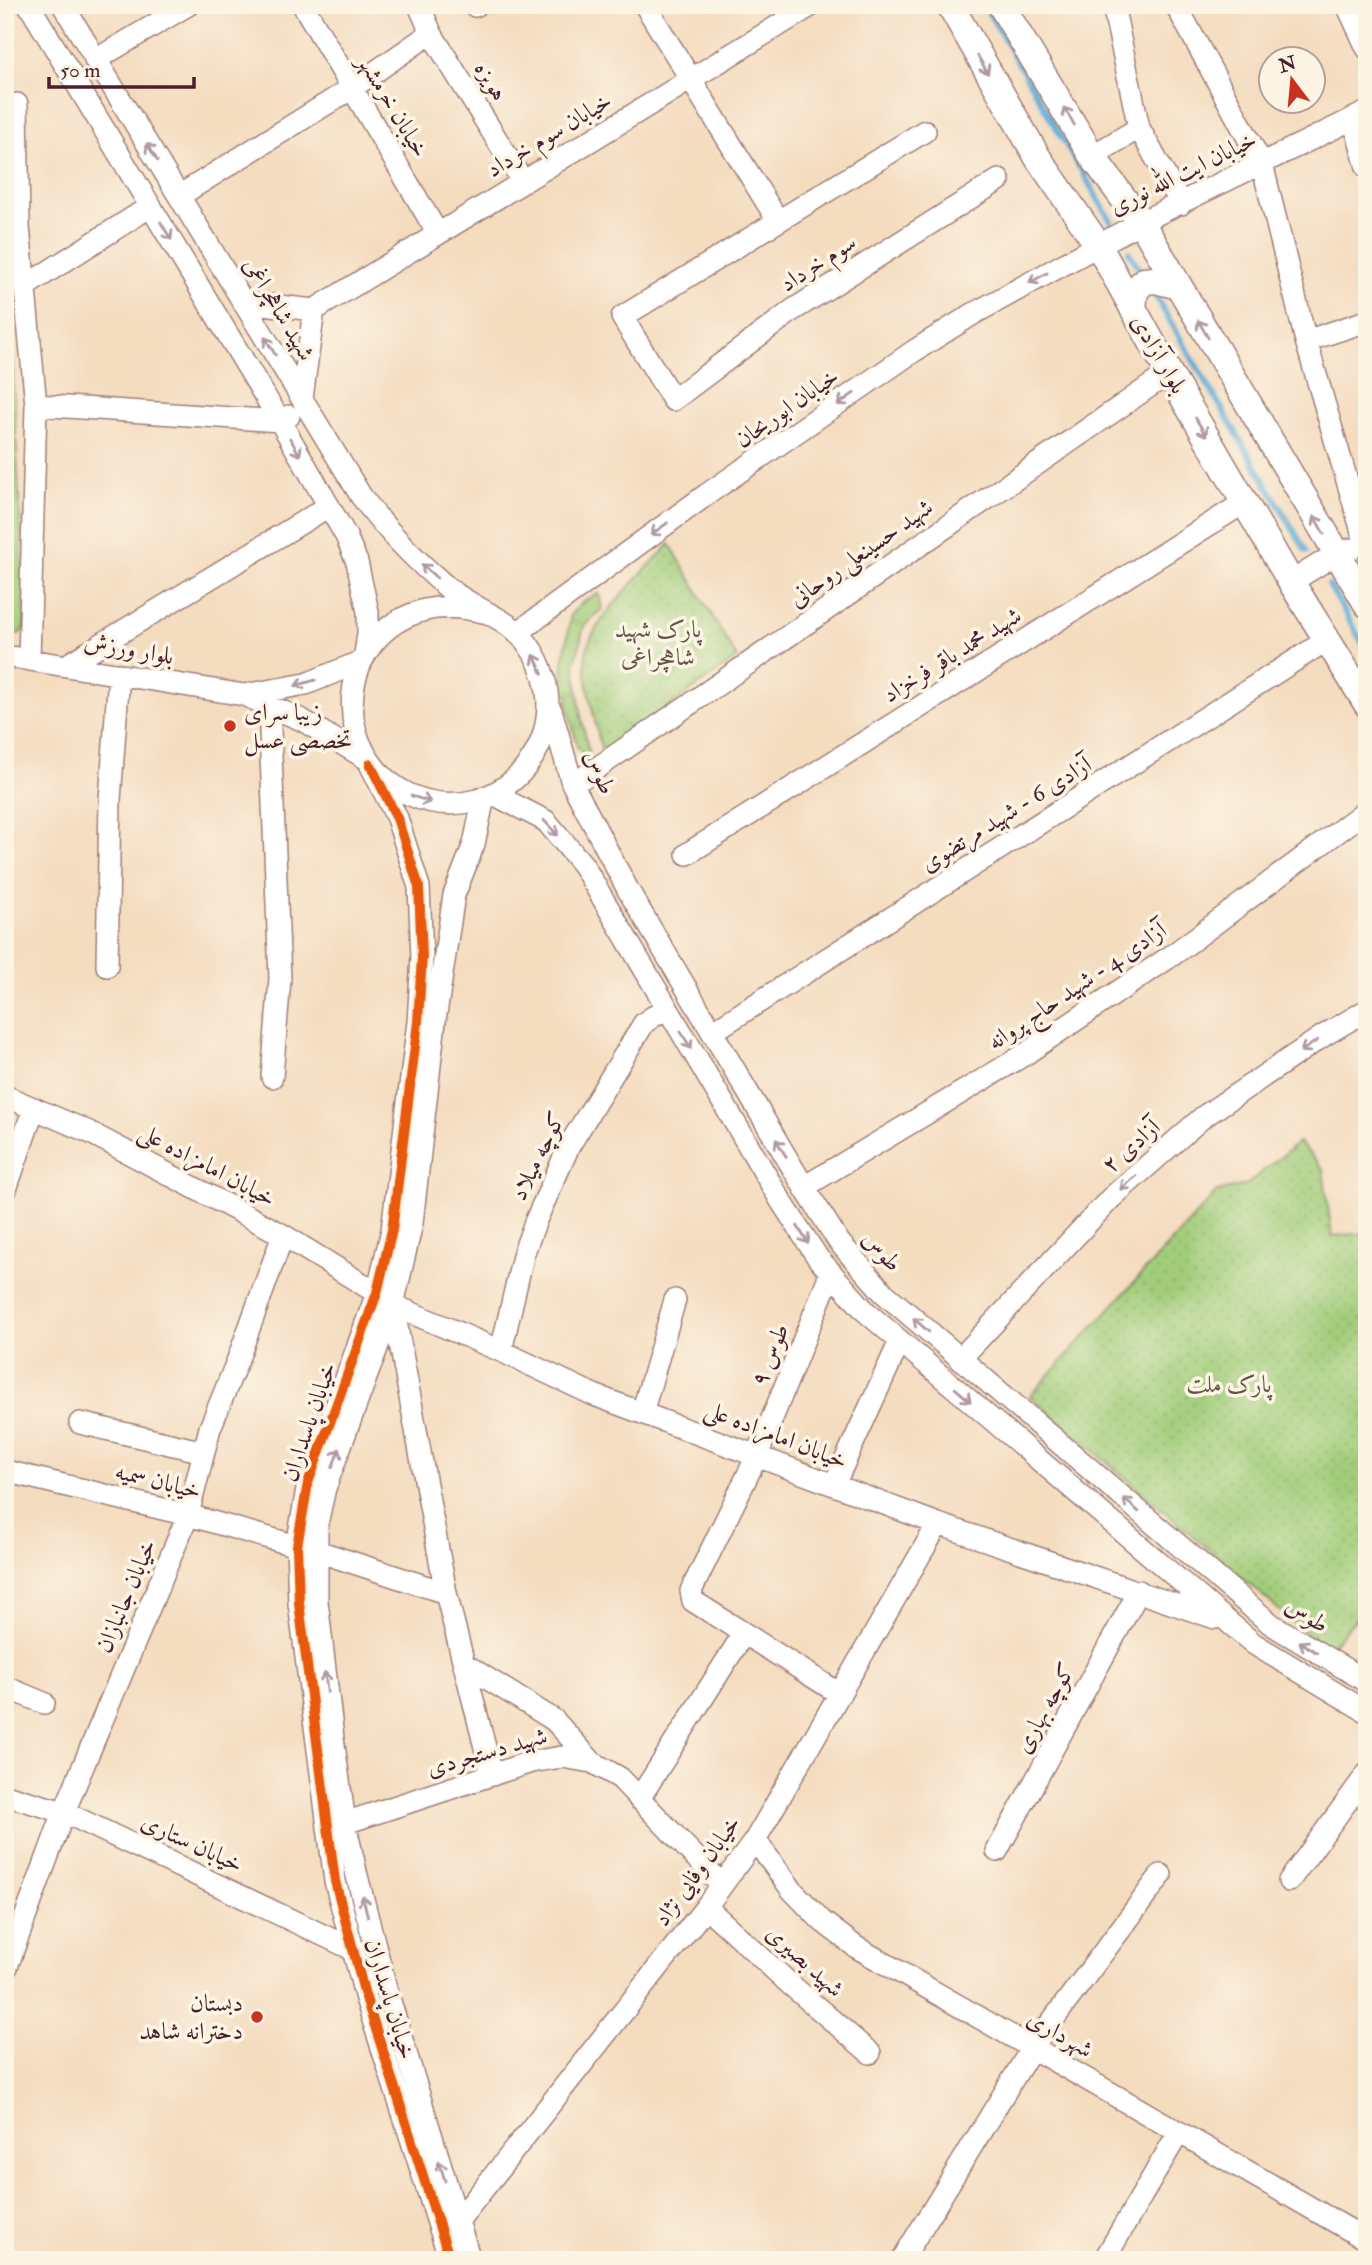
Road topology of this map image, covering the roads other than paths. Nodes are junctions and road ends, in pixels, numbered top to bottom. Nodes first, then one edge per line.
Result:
1 (29, 5) edge
2 (63, 5) edge
3 (188, 5) edge
4 (303, 5) edge
5 (419, 5) edge
6 (645, 5) edge
7 (811, 5) edge
8 (950, 5) edge
9 (1001, 5) edge
10 (1113, 5) edge
11 (1176, 5) edge
12 (1347, 5) edge
13 (431, 33) junction
14 (1367, 48) edge
15 (95, 60) junction
16 (691, 79) junction
17 (352, 88) junction
18 (17, 104) dead end
19 (1360, 116) edge
20 (1139, 128) junction
21 (925, 131) dead end
22 (1093, 156) junction
23 (1262, 164) junction
24 (1367, 167) edge
25 (999, 180) dead end
26 (523, 182) junction
27 (179, 196) junction
28 (1181, 204) junction
29 (151, 206) junction
30 (778, 221) junction
31 (1141, 222) junction
32 (438, 234) junction
33 (1098, 245) junction
34 (1178, 286) junction
35 (24, 287) junction
36 (244, 302) junction
37 (1133, 309) junction
38 (314, 310) junction
39 (1367, 321) edge
40 (1306, 341) junction
41 (1169, 373) junction
42 (304, 402) junction
43 (36, 405) junction
44 (280, 421) junction
45 (1245, 502) junction
46 (329, 506) junction
47 (1366, 545) edge
48 (1336, 554) junction
49 (1291, 582) junction
50 (1367, 604) edge
51 (482, 612) junction
52 (517, 633) junction
53 (1328, 640) junction
54 (5, 656) edge
55 (363, 658) junction
56 (29, 659) junction
57 (67, 665) junction
58 (119, 674) junction
59 (244, 695) junction
60 (548, 700) junction
61 (1367, 704) edge
62 (268, 705) junction
63 (368, 761) junction
64 (584, 777) dead end
65 (488, 795) junction
66 (1367, 810) edge
67 (687, 854) dead end
68 (107, 966) dead end
69 (667, 1007) junction
70 (1367, 1010) edge
71 (712, 1032) junction
72 (272, 1077) dead end
73 (5, 1096) edge
74 (34, 1108) junction
75 (804, 1187) junction
76 (6, 1189) edge
77 (283, 1235) junction
78 (831, 1272) junction
79 (385, 1299) junction
80 (675, 1300) dead end
81 (900, 1341) junction
82 (501, 1351) junction
83 (960, 1359) junction
84 (642, 1413) junction
85 (80, 1423) dead end
86 (204, 1452) junction
87 (757, 1456) junction
88 (5, 1471) edge
89 (834, 1485) junction
90 (188, 1515) junction
91 (938, 1524) junction
92 (307, 1549) junction
93 (1173, 1576) junction
94 (1143, 1592) junction
95 (446, 1593) junction
96 (1229, 1623) junction
97 (744, 1633) junction
98 (464, 1664) junction
99 (1367, 1682) edge
100 (5, 1687) edge
101 (840, 1694) junction
102 (44, 1703) dead end
103 (1367, 1712) edge
104 (592, 1762) junction
105 (1367, 1774) edge
106 (492, 1775) junction
107 (5, 1795) edge
108 (639, 1799) junction
109 (64, 1812) junction
110 (345, 1823) junction
111 (755, 1840) junction
112 (997, 1851) dead end
113 (1161, 1875) dead end
114 (1289, 1881) dead end
115 (722, 1885) junction
116 (706, 1907) junction
117 (352, 1949) junction
118 (5, 1972) edge
119 (1032, 2048) junction
120 (870, 2053) dead end
121 (1179, 2132) junction
122 (457, 2221) junction
123 (1367, 2239) edge
124 (450, 2260) edge
125 (470, 2260) edge
126 (902, 2260) edge
127 (1104, 2260) edge

1 - 29 street
2 - 15 street, شهید شاهچراغی
3 - 15 street
4 - 17 street, خیابان خرمشهر
5 - 13 street, هویزه
6 - 16 street
7 - 16 street, خیابان سوم خرداد
8 -> 33 main road, بلوار آزادی
22 -> 9 main road, بلوار آزادی
10 - 20 street
11 - 23 street
12 - 14 street
13 - 17 street
13 - 26 street, هویزه
27 -> 15 street, شهید شاهچراغی
16 - 26 street, خیابان سوم خرداد
16 - 30 street
17 - 27 street
17 - 32 street, خیابان خرمشهر
18 - 35 street
19 - 23 street, خیابان ایت الله نوری
19 - 24 street
20 - 22 street
20 - 28 street
21 - 30 street
22 - 31 main road, بلوار آزادی
23 - 28 street, خیابان ایت الله نوری
23 - 40 street
25 - 30 street, سوم خرداد
26 - 32 street, خیابان سوم خرداد
27 - 36 street, شهید شاهچراغی
28 - 31 street, خیابان ایت الله نوری
29 - 35 street
29 -> 44 street
31 - 33 street, خیابان ایت الله نوری
31 - 34 main road, بلوار آزادی
32 - 38 street, خیابان سوم خرداد
33 - 37 main road, بلوار آزادی
33 -> 52 street, خیابان ابوریحان
34 - 37 main road
48 -> 34 main road, بلوار آزادی
35 - 43 street
36 - 38 street
42 -> 36 street, شهید شاهچراغی
37 - 41 main road, بلوار آزادی
38 - 42 street
39 - 40 street
40 - 47 street
41 -> 45 main road, بلوار آزادی
41 - 64 street, شهید حسینعلی روحانی
42 - 44 street
51 -> 42 street, شهید شاهچراغی
43 - 44 street
43 - 56 street
44 -> 46 street
45 - 49 main road, بلوار آزادی
45 - 67 street, شهید محمد باقر فرخزاد
46 - 55 street
46 - 57 street
47 - 48 street
48 - 49 street
48 - 50 main road, بلوار آزادی
49 - 53 main road, بلوار آزادی
51 - 52 street
51 - 55 street
60 -> 52 street
53 - 61 main road, بلوار آزادی
53 - 71 street, آزادی 6 - شهید مرتضوی
54 - 56 street, بلوار ورزش
55 -> 59 street
55 - 63 street
56 - 57 street, بلوار ورزش
57 - 58 street, بلوار ورزش
58 - 59 street, بلوار ورزش
58 - 68 street
59 - 62 street
60 - 65 street
60 - 71 street, طوس
62 - 63 street
62 - 72 street
63 -> 65 street
63 - 79 street, خیابان پاسداران
65 -> 69 street
65 - 79 street, خیابان پاسداران
66 - 75 street, آزادی 4 - شهید حاج پروانه
69 -> 78 street
69 - 82 street, کوچه میلاد
70 -> 83 street, آزادی ۲
75 -> 71 street, طوس
73 - 74 street, خیابان امامزاده علی
74 - 76 street
74 - 77 street, خیابان امامزاده علی
83 -> 75 street, طوس
77 - 79 street, خیابان امامزاده علی
77 - 86 street, خیابان جانبازان
78 - 81 street
78 - 87 street, طوس ۹
79 - 82 street, خیابان امامزاده علی
79 - 92 street, خیابان پاسداران
79 - 95 street
80 - 84 street
81 - 89 street
81 -> 93 street
82 - 84 street, خیابان امامزاده علی
99 -> 83 street, طوس
84 - 87 street, خیابان امامزاده علی
85 - 86 street
86 - 90 street, خیابان جانبازان
87 - 89 street, خیابان امامزاده علی
87 - 97 street, طوس ۹
88 - 90 street, خیابان سمیه
89 - 91 street, خیابان امامزاده علی
90 - 92 street, خیابان سمیه
90 - 109 street, خیابان جانبازان
91 - 94 street, خیابان امامزاده علی
91 - 101 street, خیابان وفایی نژاد
92 - 95 street, خیابان سمیه
110 -> 92 street, خیابان پاسداران
92 - 117 street, خیابان پاسداران
93 - 94 street
93 - 96 street
94 - 96 street, خیابان امامزاده علی
94 - 112 street, کوچه بهاری
95 - 98 street
96 - 103 street
97 - 101 street, طوس ۹
97 - 108 street
98 - 104 street
98 - 106 street
100 - 102 street
101 - 111 street, خیابان وفایی نژاد
104 - 106 street, شهید دستجردی
104 - 108 street, شهید دستجردی
105 - 114 street
106 - 110 street, شهید دستجردی
107 - 109 street, خیابان ستاری
108 - 115 street, شهید دستجردی
109 - 117 street, خیابان ستاری
109 - 118 street, خیابان جانبازان
122 -> 110 street, خیابان پاسداران
111 - 115 street, خیابان وفایی نژاد
111 - 119 street, شهرداری
113 - 119 street
115 - 116 street, خیابان وفایی نژاد
116 - 120 street, شهید بصیری
116 - 122 street, خیابان وفایی نژاد
117 - 124 street, خیابان پاسداران
119 - 121 street, شهرداری
119 - 126 street
121 - 123 street, شهرداری
121 - 127 street
122 - 125 street, خیابان پاسداران

